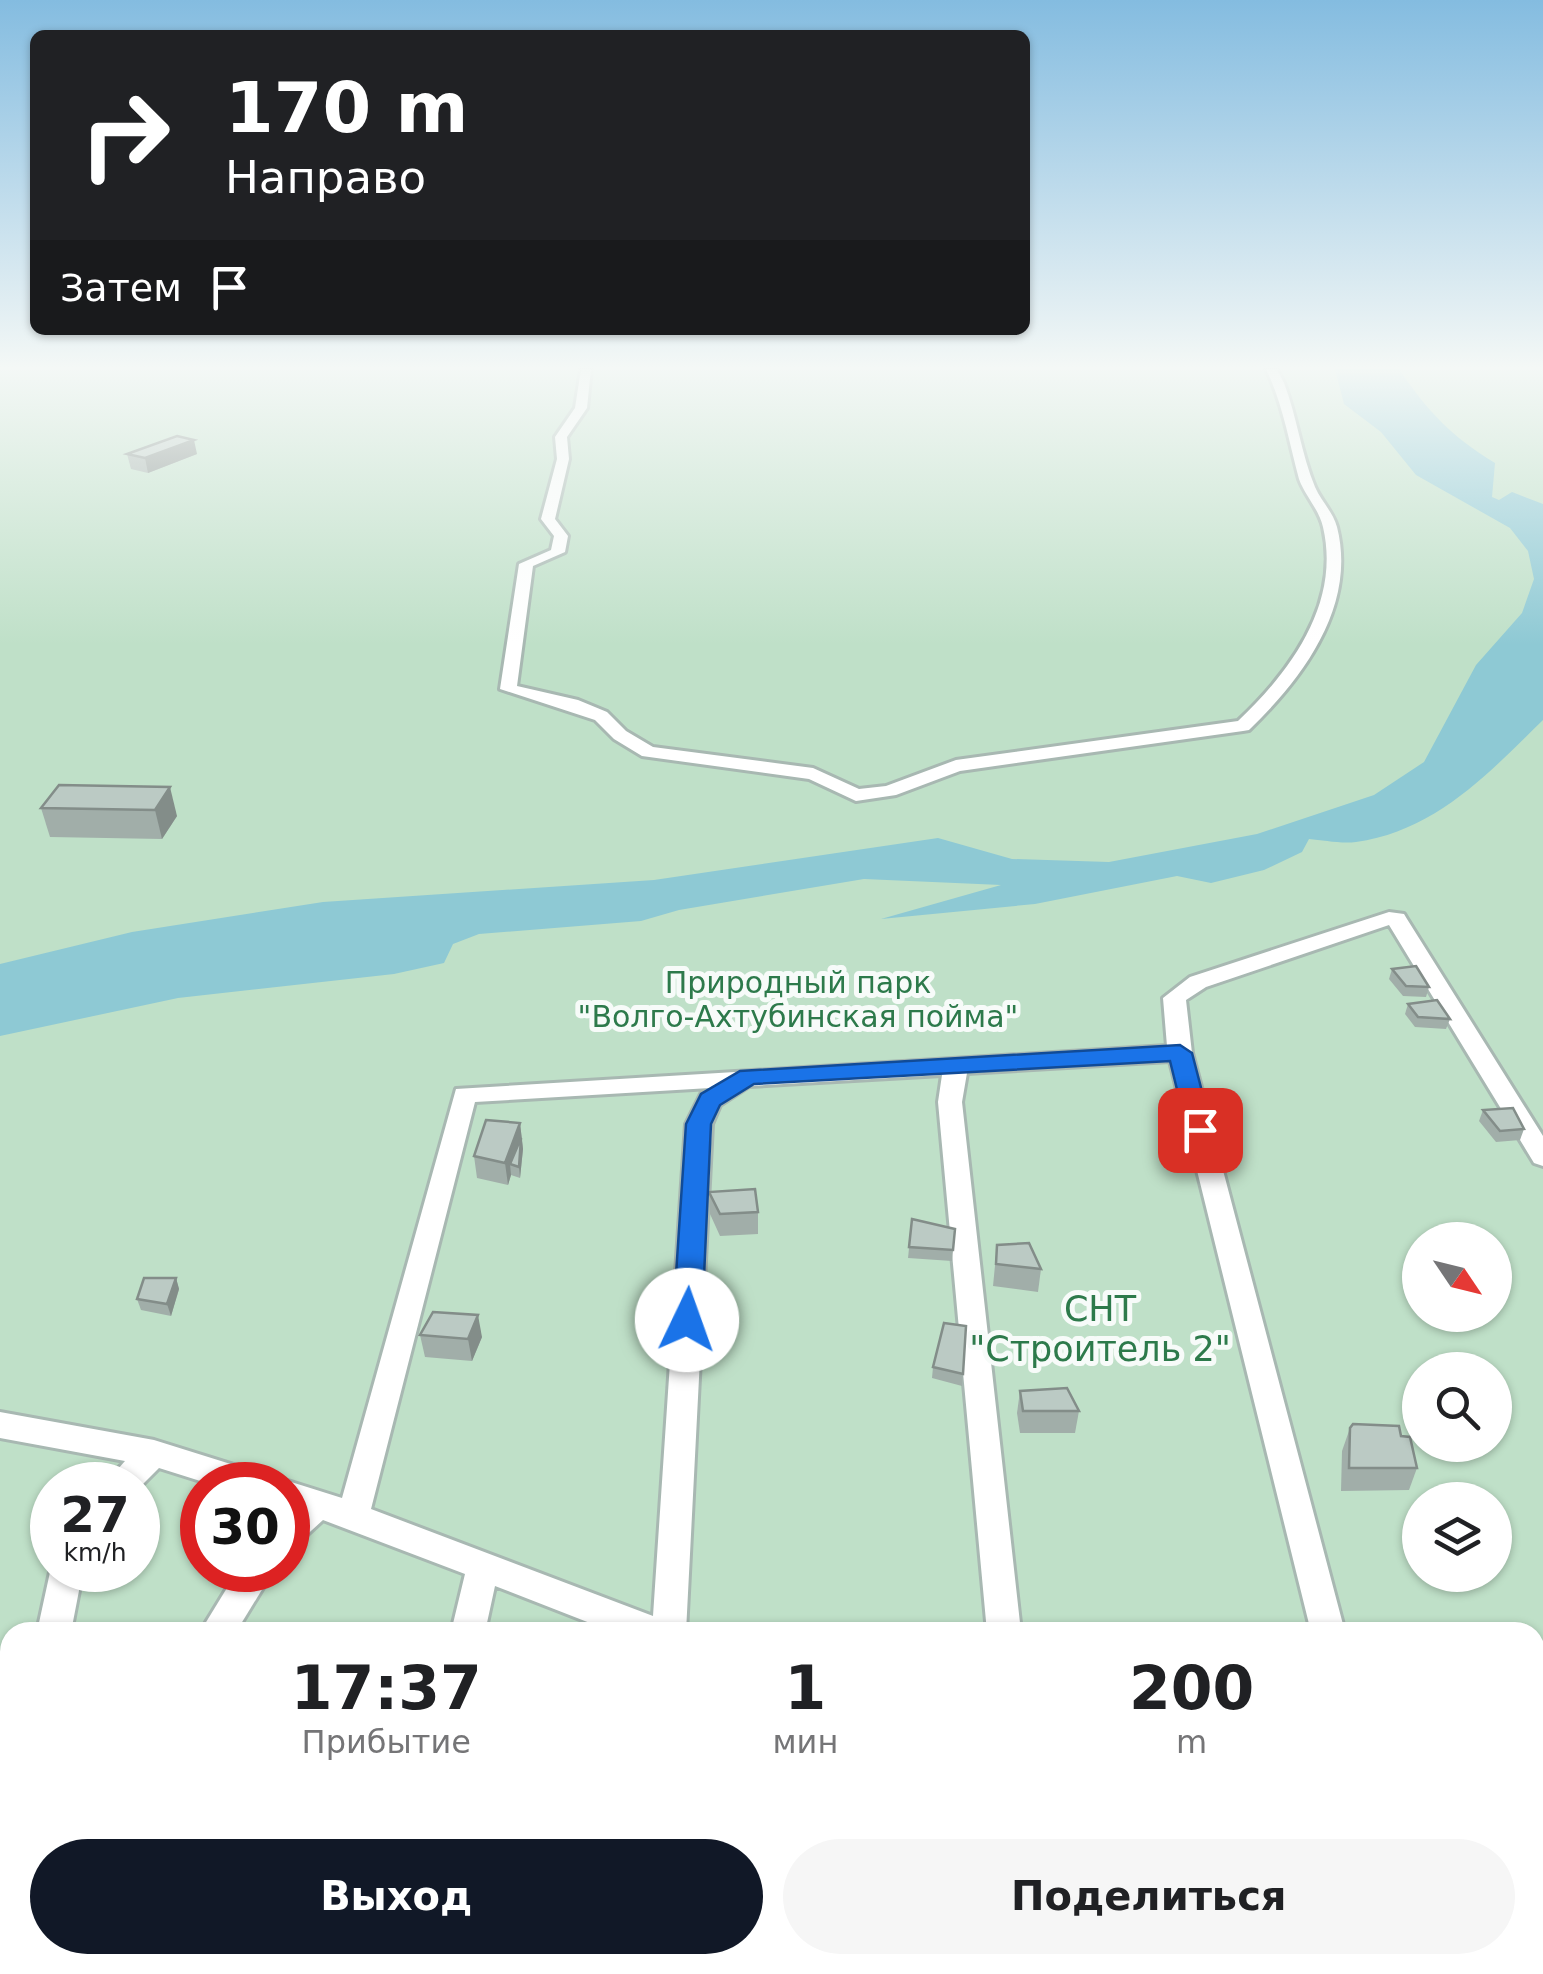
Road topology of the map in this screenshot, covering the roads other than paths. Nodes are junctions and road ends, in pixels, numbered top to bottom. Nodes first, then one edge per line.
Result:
1 (563, 461) edge
2 (1301, 461) edge
3 (1180, 1053) junction
4 (959, 1065) junction
5 (749, 1076) junction
6 (1543, 1158) edge
7 (0, 1425) edge
8 (154, 1453) junction
9 (144, 1462) edge
10 (182, 1462) edge
11 (310, 1503) edge
12 (353, 1516) junction
13 (482, 1567) junction
14 (62, 1592) edge
15 (243, 1592) edge
16 (56, 1622) edge
17 (223, 1622) edge
18 (470, 1622) edge
19 (627, 1622) edge
20 (670, 1622) edge
21 (1003, 1622) edge
22 (1325, 1622) edge

1 - 2 street
3 - 4 street
3 - 6 street
3 - 22 street
4 - 5 street
4 - 21 street
5 - 12 street
5 - 20 street
7 - 8 street
8 - 9 street
8 - 10 street
11 - 12 street
12 - 13 street
13 - 18 street
13 - 19 street
14 - 16 street
15 - 17 street

